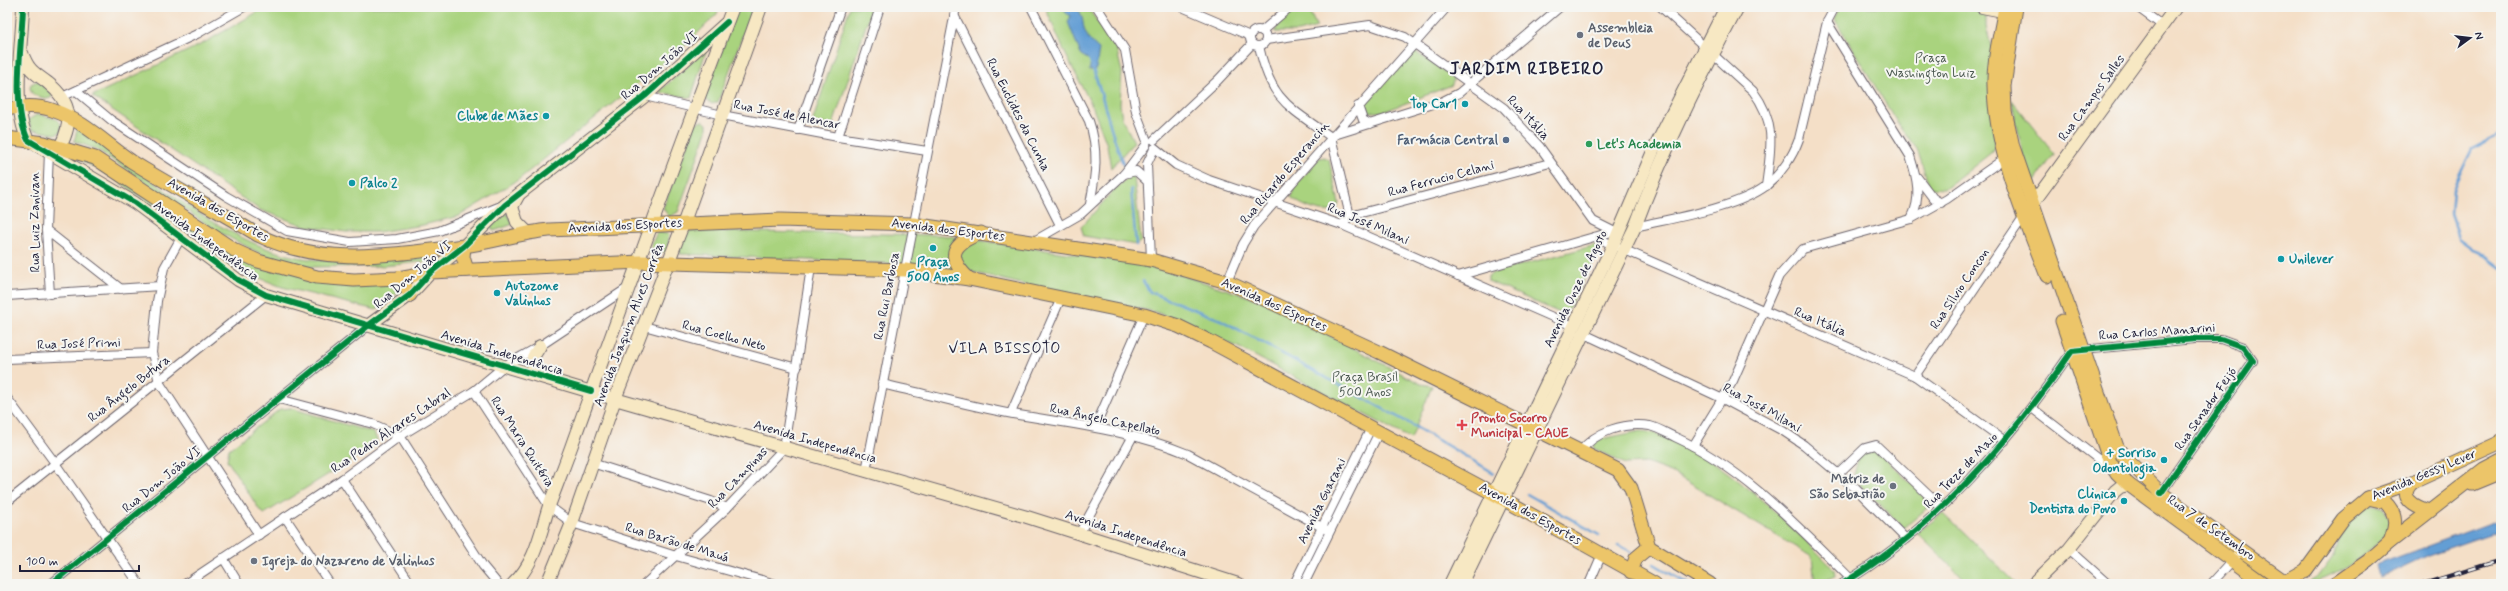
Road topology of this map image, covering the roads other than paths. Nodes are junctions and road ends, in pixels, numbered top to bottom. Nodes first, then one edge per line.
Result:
1 (23, 7) edge
2 (244, 7) edge
3 (733, 7) edge
4 (761, 7) edge
5 (841, 7) edge
6 (880, 7) edge
7 (1032, 7) edge
8 (1096, 7) edge
9 (1182, 7) edge
10 (1290, 7) edge
11 (1447, 7) edge
12 (1560, 7) edge
13 (1661, 7) edge
14 (1726, 7) edge
15 (1738, 7) edge
16 (1835, 7) edge
17 (1982, 7) edge
18 (2137, 7) edge
19 (2176, 7) edge
20 (2010, 10) edge
21 (955, 11) edge
22 (727, 22) junction
23 (1826, 22) junction
24 (2162, 26) junction
25 (1262, 31) junction
26 (1266, 40) junction
27 (1254, 42) junction
28 (1415, 44) junction
29 (1708, 51) junction
30 (22, 52) junction
31 (36, 75) junction
32 (20, 81) junction
33 (1472, 83) junction
34 (76, 90) junction
35 (645, 96) junction
36 (62, 97) junction
37 (1358, 106) junction
38 (13, 108) edge
39 (696, 108) junction
40 (722, 115) junction
41 (68, 116) junction
42 (1370, 124) junction
43 (798, 130) junction
44 (1331, 137) junction
45 (7, 138) edge
46 (838, 138) junction
47 (28, 140) junction
48 (1152, 144) junction
49 (55, 149) junction
50 (927, 151) junction
51 (2005, 158) junction
52 (1550, 163) junction
53 (1124, 174) junction
54 (1916, 176) junction
55 (1147, 181) junction
56 (1766, 186) junction
57 (521, 191) junction
58 (1275, 201) junction
59 (1940, 203) junction
60 (505, 204) junction
61 (1090, 204) junction
62 (2028, 210) junction
63 (1350, 216) junction
64 (1911, 218) junction
65 (1593, 221) junction
66 (684, 222) junction
67 (913, 224) junction
68 (1060, 225) junction
69 (1342, 225) junction
70 (650, 227) junction
71 (1635, 227) junction
72 (46, 230) junction
73 (1617, 230) junction
74 (527, 232) junction
75 (980, 233) junction
76 (182, 236) junction
77 (1595, 237) junction
78 (1034, 241) junction
79 (464, 246) junction
80 (1618, 247) junction
81 (1151, 260) junction
82 (640, 262) junction
83 (668, 263) junction
84 (811, 267) junction
85 (467, 270) junction
86 (905, 270) junction
87 (431, 272) junction
88 (1458, 276) junction
89 (398, 278) junction
90 (969, 279) junction
91 (1227, 282) junction
92 (631, 285) junction
93 (160, 286) junction
94 (121, 289) junction
95 (50, 294) junction
96 (266, 295) junction
97 (410, 295) junction
98 (7, 296) edge
99 (1062, 298) junction
100 (1763, 310) junction
101 (1144, 315) junction
102 (369, 325) junction
103 (644, 326) junction
104 (1578, 329) junction
105 (2233, 342) joint
106 (540, 346) junction
107 (2077, 350) junction
108 (152, 353) junction
109 (7, 359) edge
110 (504, 366) junction
111 (797, 368) junction
112 (533, 374) junction
113 (1915, 376) junction
114 (159, 382) junction
115 (882, 384) junction
116 (474, 391) junction
117 (591, 391) junction
118 (7, 398) edge
119 (279, 399) junction
120 (615, 399) junction
121 (1722, 399) junction
122 (2032, 408) junction
123 (1011, 413) junction
124 (1095, 428) junction
125 (1532, 428) junction
126 (1375, 430) junction
127 (400, 436) junction
128 (1133, 436) junction
129 (2005, 441) junction
130 (2501, 442) edge
131 (1693, 446) junction
132 (784, 448) junction
133 (2106, 448) junction
134 (1580, 452) junction
135 (208, 456) junction
136 (2123, 456) junction
137 (2098, 459) junction
138 (2501, 460) edge
139 (592, 462) junction
140 (55, 463) junction
141 (866, 471) junction
142 (2501, 472) edge
143 (2117, 473) junction
144 (1838, 474) junction
145 (342, 479) junction
146 (2412, 482) junction
147 (2129, 485) junction
148 (2115, 491) junction
149 (2456, 492) junction
150 (2162, 493) junction
151 (1500, 497) junction
152 (2368, 498) junction
153 (7, 502) edge
154 (549, 506) junction
155 (727, 508) junction
156 (1942, 508) junction
157 (2429, 511) junction
158 (285, 517) junction
159 (572, 523) junction
160 (1326, 529) junction
161 (1079, 534) junction
162 (259, 535) junction
163 (108, 538) junction
164 (1906, 539) junction
165 (2390, 542) junction
166 (1649, 547) junction
167 (2069, 548) junction
168 (1602, 554) junction
169 (2238, 555) junction
170 (676, 556) junction
171 (223, 558) junction
172 (1631, 572) junction
173 (1853, 581) edge
174 (2283, 582) edge
175 (51, 584) edge
176 (139, 584) edge
177 (185, 584) edge
178 (240, 584) edge
179 (330, 584) edge
180 (412, 584) edge
181 (498, 584) edge
182 (513, 584) edge
183 (547, 584) edge
184 (645, 584) edge
185 (776, 584) edge
186 (1238, 584) edge
187 (1294, 584) edge
188 (1304, 584) edge
189 (1450, 584) edge
190 (1462, 584) edge
191 (1588, 584) edge
192 (1655, 584) edge
193 (1710, 584) edge
194 (1842, 584) edge
195 (2033, 584) edge
196 (2108, 584) edge
197 (2211, 584) edge
198 (2264, 584) edge
199 (2335, 584) edge

1 - 30 main road
2 - 34 street
3 - 22 main road, Avenida Joaquim Alves Corrêa
4 - 40 main road, Avenida Joaquim Alves Corrêa
5 - 43 street
6 - 46 street
7 - 61 street
8 - 48 street
9 - 27 street
10 - 25 street
11 - 28 street, Rua Ricardo Esperancin
12 - 33 street
13 - 29 street
14 - 29 main road, Avenida Onze de Agosto
15 - 29 main road, Avenida Onze de Agosto
16 - 23 street
17 - 20 main road
18 - 24 street
19 - 24 main road, Rua Campos Salles
20 - 51 main road
20 - 62 main road
21 - 50 street, Rua Rui Barbosa
21 - 68 street, Rua Euclides da Cunha
22 - 35 main road, Rua Dom João VI
22 - 39 main road, Avenida Joaquim Alves Corrêa
23 - 54 street
23 - 56 street
24 - 62 main road, Rua Campos Salles
25 - 26 street
25 - 27 street
26 - 27 street
26 - 28 street, Rua Itália
27 - 44 street
27 - 48 street
28 - 33 street, Rua Itália
28 - 37 street, Rua Ricardo Esperancin
29 - 56 street
29 - 71 main road, Avenida Onze de Agosto
29 - 73 main road, Avenida Onze de Agosto
30 - 31 main road
30 - 32 main road
31 - 32 main road
31 - 36 main road
32 - 38 main road
33 - 42 street
33 - 52 street, Rua Itália
34 - 36 street
34 - 60 street
35 - 39 street, Rua José de Alencar
35 - 57 main road, Rua Dom João VI
36 - 41 main road
37 - 42 street
37 - 44 street, Rua Ricardo Esperancin
38 - 41 main road, Avenida dos Esportes
38 - 47 main road
39 - 40 street, Rua José de Alencar
39 - 70 main road, Avenida Joaquim Alves Corrêa
40 - 43 street, Rua José de Alencar
40 - 66 main road, Avenida Joaquim Alves Corrêa
41 - 49 main road
41 - 79 main road, Avenida dos Esportes
42 - 44 street
43 - 46 street, Rua José de Alencar
44 - 58 street, Rua Ricardo Esperancin
44 - 63 street
45 - 47 main road, Avenida dos Esportes
46 - 50 street, Rua José de Alencar
47 - 49 main road, Avenida dos Esportes
48 - 53 street
48 - 55 street
48 - 58 street, Rua José Milani
49 - 72 street, Rua Luiz Zanivan
49 - 76 main road, Avenida Independência
49 - 89 main road, Avenida dos Esportes
50 - 67 street, Rua Rui Barbosa
51 - 59 street
51 - 62 main road
52 - 63 street, Rua Ferrucio Celani
52 - 65 street, Rua Itália
53 - 55 street
53 - 61 street
54 - 59 street
54 - 64 street
55 - 81 street
56 - 71 street
57 - 60 main road, Rua Dom João VI
57 - 74 main road, Rua Dom João VI
58 - 69 street, Rua José Milani
58 - 91 street, Rua Ricardo Esperancin
59 - 64 street
60 - 79 main road, Rua Dom João VI
61 - 68 street
62 - 107 main road
62 - 113 street, Rua Sílvio Concon
63 - 69 street
64 - 100 street
65 - 73 street
65 - 77 street
66 - 67 main road, Avenida dos Esportes
66 - 70 main road, Avenida dos Esportes
66 - 83 main road, Avenida Joaquim Alves Corrêa
67 - 75 main road, Avenida dos Esportes
67 - 86 street, Rua Rui Barbosa
68 - 78 street
69 - 88 street, Rua José Milani
70 - 74 main road, Avenida dos Esportes
70 - 82 main road, Avenida Joaquim Alves Corrêa
71 - 80 main road, Avenida Onze de Agosto
72 - 94 street
72 - 95 street, Rua Luiz Zanivan
73 - 77 street
73 - 80 main road, Avenida Onze de Agosto
74 - 79 main road, Avenida dos Esportes
75 - 78 main road, Avenida dos Esportes
75 - 90 main road
76 - 93 street
76 - 96 main road, Avenida Independência
77 - 80 street, Rua Itália
77 - 88 street
78 - 81 main road, Avenida dos Esportes
79 - 85 main road
79 - 87 main road, Rua Dom João VI
80 - 100 street, Rua Itália
80 - 104 main road, Avenida Onze de Agosto
81 - 91 main road, Avenida dos Esportes
82 - 83 main road, Avenida dos Esportes
82 - 85 main road, Avenida dos Esportes
82 - 92 main road, Avenida Joaquim Alves Corrêa
83 - 84 main road, Avenida dos Esportes
83 - 103 main road, Avenida Joaquim Alves Corrêa
84 - 86 main road, Avenida dos Esportes
84 - 111 street, Rua Campinas
85 - 87 main road, Avenida dos Esportes
86 - 90 main road, Avenida dos Esportes
86 - 115 street, Rua Rui Barbosa
87 - 89 main road, Avenida dos Esportes
87 - 97 main road, Rua Dom João VI
88 - 104 street, Rua José Milani
89 - 97 main road
90 - 99 main road, Avenida dos Esportes
91 - 125 main road, Avenida dos Esportes
92 - 106 street, Rua Pedro Álvares Cabral
92 - 117 main road, Avenida Joaquim Alves Corrêa
93 - 94 street
93 - 108 street
94 - 95 street
95 - 98 street
96 - 102 main road, Avenida Independência
96 - 114 street, Rua Ângelo Botura
97 - 102 main road, Rua Dom João VI
99 - 101 main road, Avenida dos Esportes
99 - 123 street
100 - 113 street, Rua Itália
100 - 121 street
101 - 124 street
101 - 126 main road, Avenida dos Esportes
102 - 110 main road, Avenida Independência
102 - 119 street, Rua Dom João VI
103 - 111 street, Rua Coelho Neto
103 - 120 main road, Avenida Joaquim Alves Corrêa
104 - 121 street, Rua José Milani
104 - 125 main road, Avenida Onze de Agosto
105 - 107 street, Rua Carlos Manarini
105 - 150 street, Rua Senador Feijó
106 - 110 street, Rua Pedro Álvares Cabral
106 - 112 main road
107 - 122 street, Rua Treze de Maio
107 - 133 main road
107 - 136 main road
108 - 109 street, Rua José Primi
108 - 114 street
110 - 112 main road, Avenida Independência
110 - 116 street, Rua Pedro Álvares Cabral
111 - 132 street, Rua Campinas
112 - 117 main road, Avenida Independência
113 - 129 street, Rua Itália
114 - 135 street
114 - 140 street, Rua Ângelo Botura
115 - 123 street, Rua Ângelo Capellato
115 - 141 street, Rua Rui Barbosa
116 - 127 street, Rua Pedro Álvares Cabral
116 - 154 street, Rua Maria Quitéria
117 - 120 main road, Avenida Independência
117 - 154 main road, Avenida Joaquim Alves Corrêa
118 - 140 street
119 - 127 street
119 - 135 street, Rua Dom João VI
120 - 132 main road, Avenida Independência
120 - 139 main road, Avenida Joaquim Alves Corrêa
121 - 131 street
121 - 144 street, Rua José Milani
122 - 129 street, Rua Treze de Maio
122 - 137 street
123 - 124 street, Rua Ângelo Capellato
124 - 128 street, Rua Ângelo Capellato
125 - 134 main road, Avenida dos Esportes
125 - 151 main road, Avenida Onze de Agosto
126 - 151 main road, Avenida dos Esportes
126 - 160 street, Avenida Guarani
127 - 145 street, Rua Pedro Álvares Cabral
127 - 181 street
128 - 160 street, Rua Ângelo Capellato
128 - 161 street
129 - 156 street, Rua Treze de Maio
130 - 146 main road, Avenida Gessy Lever
131 - 134 street
131 - 173 street
132 - 141 main road, Avenida Independência
132 - 155 street, Rua Campinas
133 - 137 main road
133 - 143 main road
134 - 166 main road, Avenida dos Esportes
135 - 162 street
135 - 163 street, Rua Dom João VI
136 - 143 main road
136 - 150 main road, Rua 7 de Setembro
137 - 143 street
138 - 149 main road, Avenida Gessy Lever
139 - 155 street
139 - 159 main road, Avenida Joaquim Alves Corrêa
140 - 153 street, Rua Ângelo Botura
140 - 163 street
141 - 161 main road, Avenida Independência
142 - 149 main road
143 - 147 main road, Rua 7 de Setembro
143 - 148 main road
144 - 156 street
144 - 164 street, Rua José Milani
145 - 158 street, Rua Pedro Álvares Cabral
145 - 180 street
146 - 152 main road, Avenida Gessy Lever
146 - 157 main road
147 - 148 main road
147 - 169 main road, Rua 7 de Setembro
148 - 167 main road
149 - 157 main road, Avenida Gessy Lever
150 - 169 main road, Rua 7 de Setembro
151 - 168 main road, Avenida dos Esportes
151 - 189 main road, Avenida Onze de Agosto
151 - 190 main road, Avenida Onze de Agosto
152 - 165 main road
152 - 174 main road, Avenida Gessy Lever
154 - 159 street, Rua Barão de Mauá
154 - 182 main road, Avenida Joaquim Alves Corrêa
155 - 170 street, Rua Campinas
156 - 164 street, Rua Treze de Maio
157 - 165 main road, Avenida Gessy Lever
158 - 162 street, Rua Pedro Álvares Cabral
158 - 179 street
159 - 170 street, Rua Barão de Mauá
159 - 183 main road, Avenida Joaquim Alves Corrêa
160 - 187 street, Avenida Guarani
160 - 188 street, Avenida Guarani
161 - 186 main road, Avenida Independência
162 - 171 street, Rua Pedro Álvares Cabral
163 - 175 street, Rua Dom João VI
163 - 176 street
164 - 173 street, Rua Treze de Maio
165 - 199 main road, Avenida Gessy Lever
166 - 172 main road
166 - 193 main road
167 - 195 main road
167 - 196 street
168 - 172 main road, Avenida dos Esportes
168 - 191 street
169 - 174 main road, Rua 7 de Setembro
169 - 197 street
169 - 198 main road, Rua 7 de Setembro
170 - 184 street, Rua Campinas
170 - 185 street, Rua Barão de Mauá
171 - 177 street, Rua Pedro Álvares Cabral
171 - 178 street
172 - 192 main road, Avenida dos Esportes
173 - 194 street, Rua Treze de Maio

